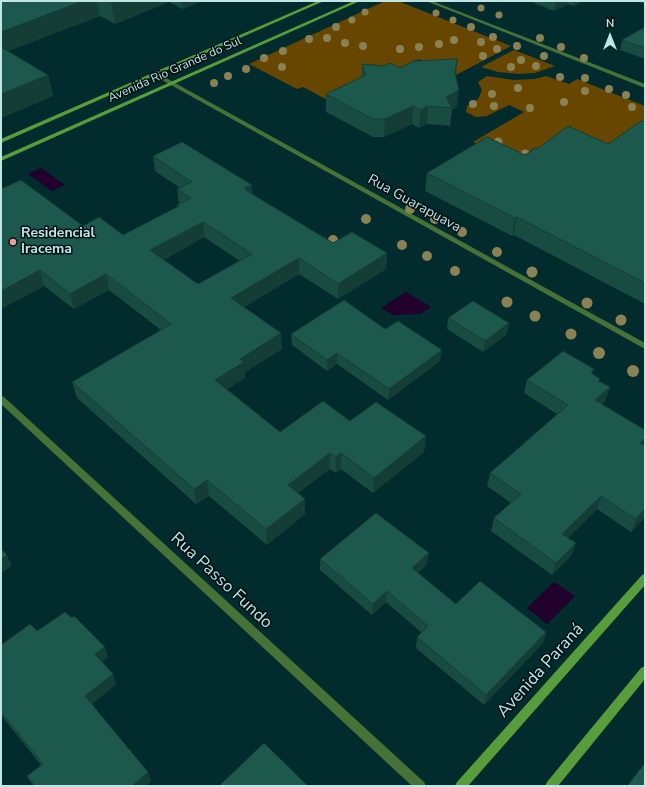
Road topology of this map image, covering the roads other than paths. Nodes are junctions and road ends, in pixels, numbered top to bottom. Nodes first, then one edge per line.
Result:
1 (322, 1) edge
2 (358, 1) edge
3 (428, 1) edge
4 (155, 74) junction
5 (172, 83) junction
6 (645, 86) edge
7 (1, 141) edge
8 (1, 159) edge
9 (645, 346) edge
10 (1, 398) edge
11 (645, 578) edge
12 (645, 671) edge
13 (420, 786) edge
14 (461, 786) edge
15 (551, 786) edge

1 - 4 street, Avenida Rio Grande do Sul
2 - 5 street, Avenida Rio Grande do Sul
3 - 6 street
4 - 5 street, Rua Guarapuava
4 - 7 street, Avenida Rio Grande do Sul
5 - 8 street, Avenida Rio Grande do Sul
5 - 9 street, Rua Guarapuava
10 - 13 street, Rua Passo Fundo
11 - 14 street, Avenida Paraná
12 - 15 street

